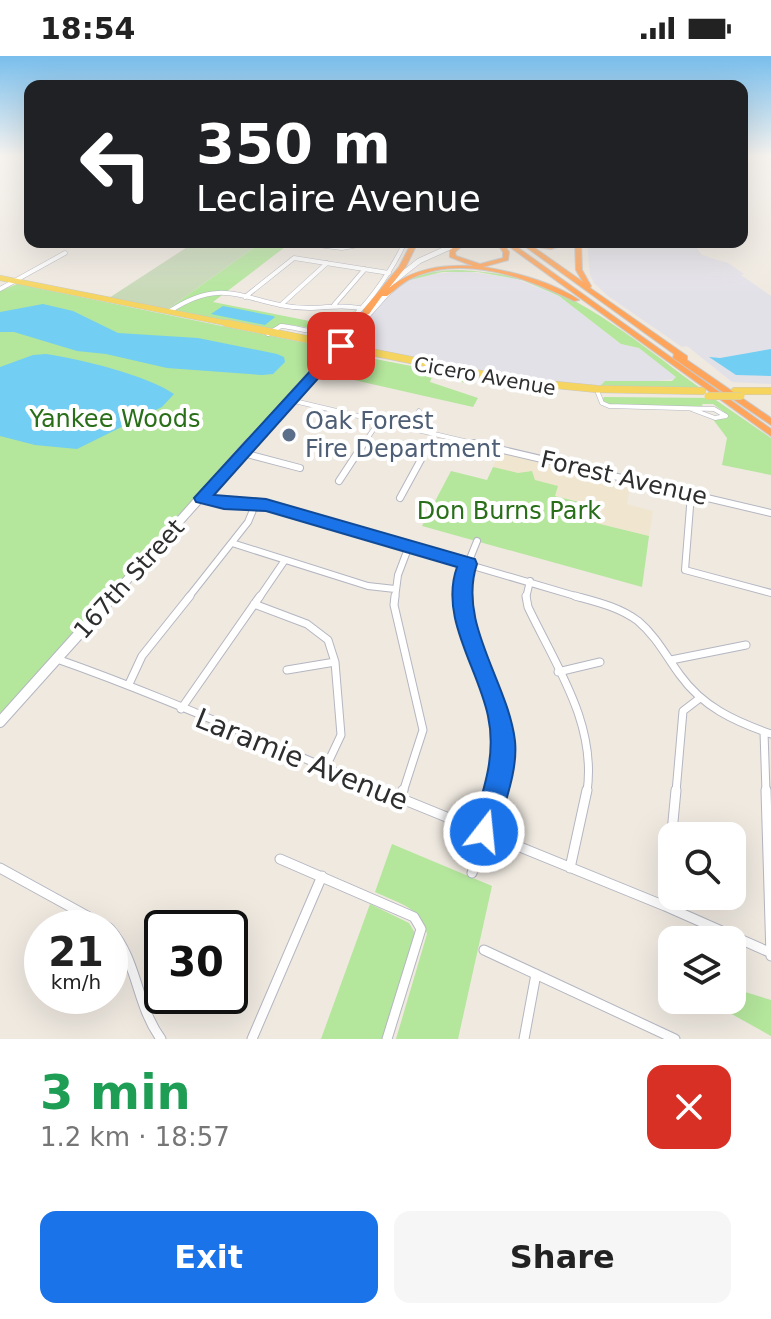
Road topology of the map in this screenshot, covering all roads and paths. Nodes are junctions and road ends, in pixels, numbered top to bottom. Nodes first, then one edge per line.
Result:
1 (361, 248) edge
2 (402, 248) edge
3 (412, 248) edge
4 (451, 248) edge
5 (451, 248) edge
6 (456, 248) edge
7 (503, 248) edge
8 (507, 248) edge
9 (514, 248) edge
10 (524, 248) edge
11 (532, 248) edge
12 (578, 248) edge
13 (366, 252) dead end
14 (65, 253) dead end
15 (327, 263) junction
16 (365, 269) junction
17 (389, 273) junction
18 (0, 278) edge
19 (15, 281) junction
20 (0, 289) edge
21 (598, 294) junction
22 (385, 295) junction
23 (245, 297) junction
24 (282, 304) junction
25 (334, 305) junction
26 (170, 311) junction
27 (362, 312) junction
28 (599, 315) junction
29 (270, 333) junction
30 (348, 338) junction
31 (319, 341) junction
32 (337, 347) junction
33 (371, 352) junction
34 (690, 365) junction
35 (597, 391) junction
36 (706, 392) junction
37 (771, 393) edge
38 (290, 400) junction
39 (691, 409) junction
40 (419, 411) dead end
41 (379, 421) junction
42 (771, 422) edge
43 (408, 428) junction
44 (771, 433) edge
45 (435, 434) junction
46 (243, 453) junction
47 (300, 468) dead end
48 (339, 481) dead end
49 (691, 494) junction
50 (202, 498) junction
51 (400, 498) dead end
52 (256, 503) junction
53 (771, 513) edge
54 (477, 541) dead end
55 (232, 543) junction
56 (409, 546) junction
57 (285, 560) junction
58 (468, 564) junction
59 (530, 581) junction
60 (395, 589) junction
61 (771, 593) edge
62 (254, 604) junction
63 (746, 645) dead end
64 (57, 659) junction
65 (671, 660) junction
66 (335, 662) junction
67 (600, 662) dead end
68 (287, 670) dead end
69 (558, 672) junction
70 (129, 684) junction
71 (700, 698) junction
72 (181, 709) junction
73 (0, 722) edge
74 (768, 733) edge
75 (325, 769) junction
76 (400, 800) junction
77 (673, 822) edge
78 (484, 832) junction
79 (280, 859) dead end
80 (0, 868) edge
81 (570, 868) junction
82 (472, 873) dead end
83 (322, 876) junction
84 (658, 903) edge
85 (76, 910) edge
86 (674, 910) edge
87 (128, 950) edge
88 (484, 950) dead end
89 (770, 954) edge
90 (536, 974) junction
91 (670, 1038) edge
92 (161, 1039) edge
93 (252, 1039) edge
94 (387, 1039) edge
95 (524, 1039) edge

1 - 13 street
2 - 17 street
3 - 27 highway
4 - 27 main road, 167th Street
5 - 22 main road, 167th Street
6 - 7 highway
8 - 28 highway
9 - 36 highway
10 - 34 highway
11 - 21 highway
12 - 21 highway
14 - 19 street
15 - 16 street
15 - 23 street
15 - 24 street
16 - 17 street
16 - 25 street
17 - 27 street
18 - 19 main road, Cicero Avenue
19 - 20 street
19 - 26 main road, Cicero Avenue
19 - 29 main road, Cicero Avenue
21 - 34 highway
22 - 28 highway
22 - 30 main road, 167th Street
23 - 24 street
23 - 26 street
24 - 25 street
25 - 27 street
26 - 29 main road, Cicero Avenue
27 - 29 street
27 - 31 main road
27 - 32 main road, 167th Street
28 - 36 highway
29 - 31 main road, Cicero Avenue
29 - 32 main road, Cicero Avenue
30 - 32 main road, 167th Street
30 - 33 main road
31 - 32 main road, Cicero Avenue
32 - 33 main road, Cicero Avenue
32 - 35 main road, Cicero Avenue
32 - 38 main road, 167th Street
33 - 35 main road, Cicero Avenue
34 - 42 highway
35 - 36 main road, Cicero Avenue
35 - 39 street
36 - 37 main road, Cicero Avenue, bridge
36 - 44 highway
38 - 41 street, Forest Avenue
38 - 46 main road, 167th Street
39 - 39 street
40 - 43 street
41 - 43 street, Forest Avenue
41 - 48 street
43 - 45 street, Forest Avenue
45 - 49 street, Forest Avenue
45 - 51 street
46 - 47 street
46 - 50 main road, 167th Street
49 - 53 street, Forest Avenue
49 - 61 street
50 - 52 street
50 - 64 main road, 167th Street
52 - 55 street
52 - 56 street
54 - 58 street
55 - 57 street
55 - 70 street
56 - 58 street
56 - 60 street
57 - 60 street
57 - 62 street
58 - 59 street
58 - 78 street
59 - 65 street
59 - 69 street
60 - 76 street
62 - 66 street
62 - 72 street
63 - 65 street
64 - 70 street, Laramie Avenue
64 - 73 main road, 167th Street
65 - 71 street
66 - 68 street
66 - 75 street
67 - 69 street
69 - 81 street
70 - 72 street, Laramie Avenue
71 - 74 street
71 - 77 street
72 - 75 street, Laramie Avenue
74 - 89 street
75 - 76 street, Laramie Avenue
76 - 78 street, Laramie Avenue
78 - 81 street, Laramie Avenue
78 - 82 street
79 - 83 street
80 - 85 street
81 - 84 street, Laramie Avenue
83 - 93 street
83 - 94 street
86 - 89 street, Laramie Avenue
87 - 92 street
88 - 90 street
90 - 91 street
90 - 95 street

